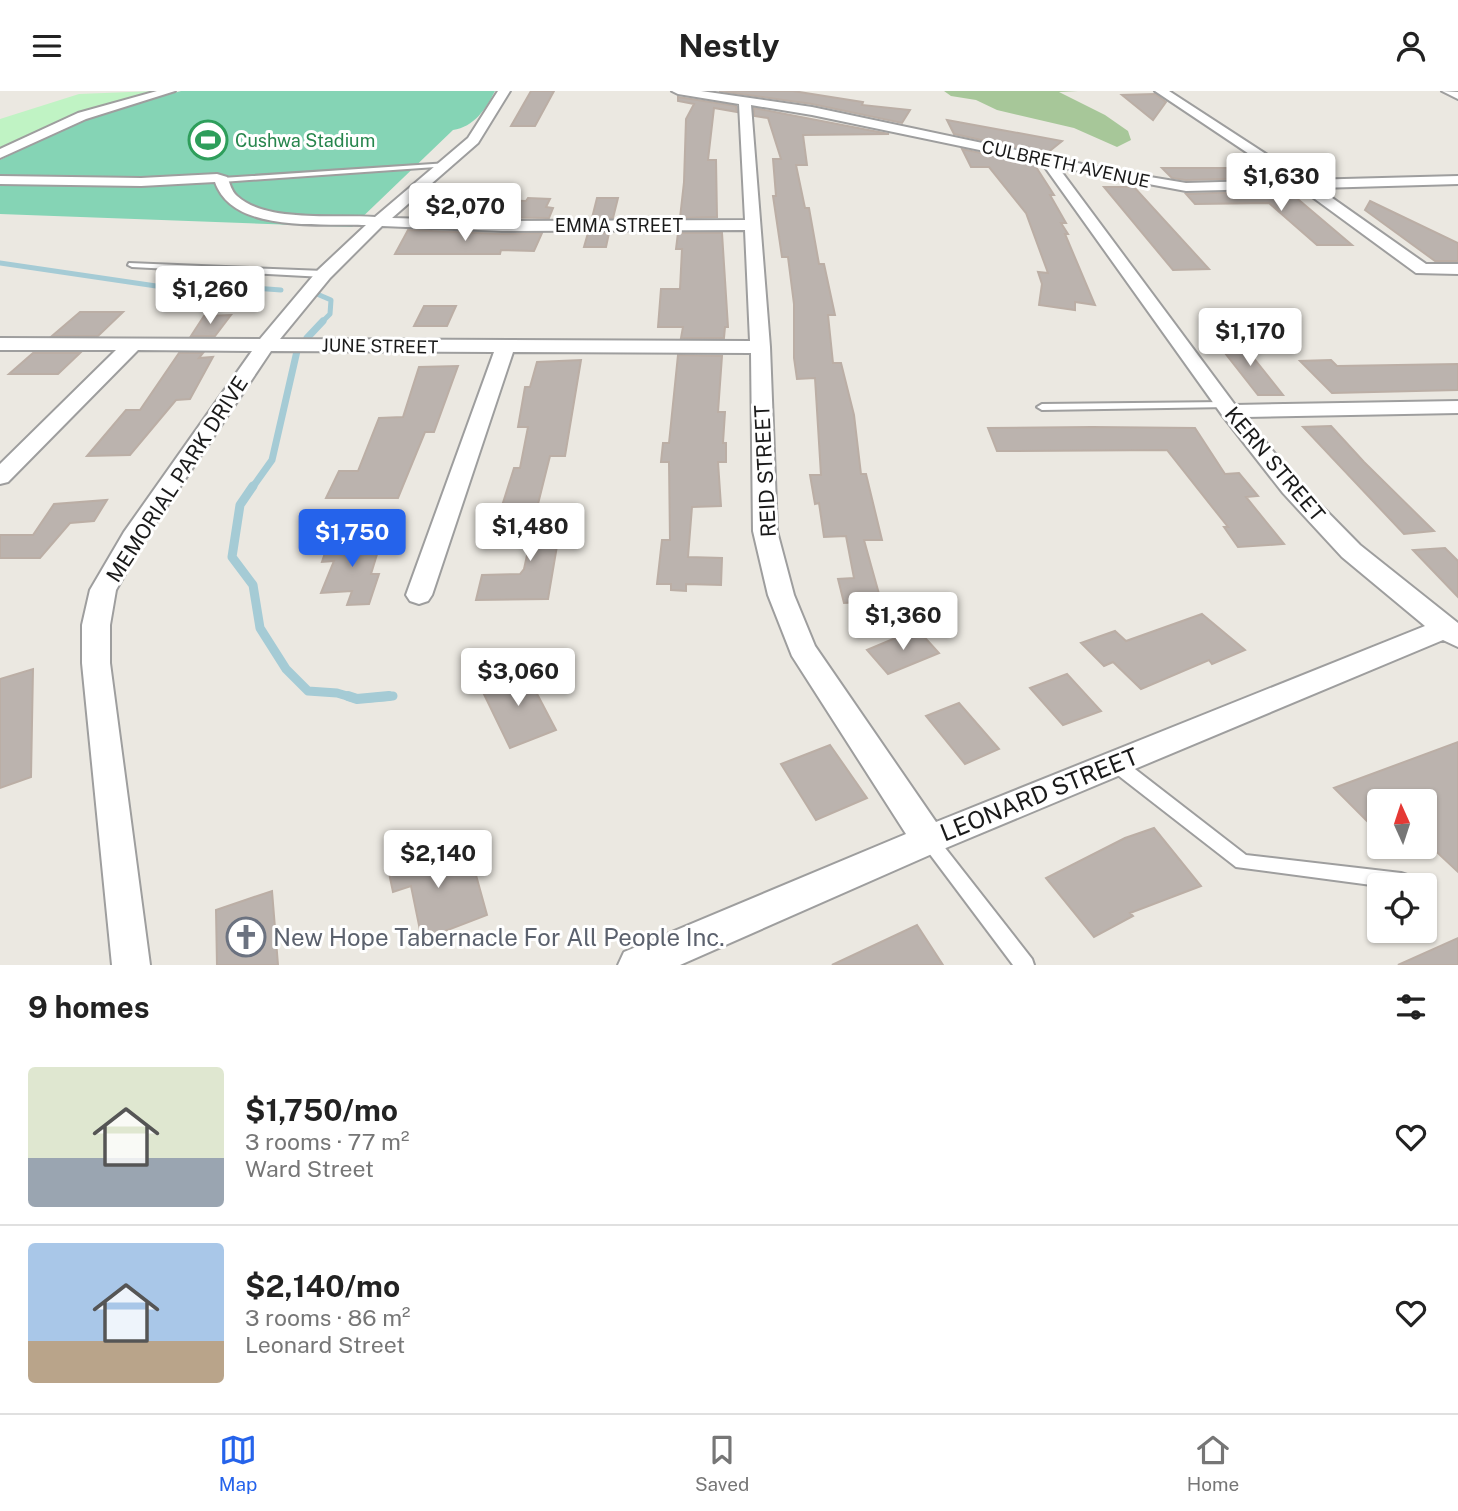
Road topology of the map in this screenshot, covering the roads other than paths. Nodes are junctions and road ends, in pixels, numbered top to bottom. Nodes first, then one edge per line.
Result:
1 (169, 91) edge
2 (504, 91) edge
3 (678, 91) edge
4 (1161, 91) edge
5 (1448, 91) edge
6 (1458, 96) edge
7 (745, 101) junction
8 (0, 153) edge
9 (1046, 160) junction
10 (448, 165) junction
11 (0, 180) edge
12 (222, 180) junction
13 (1458, 180) edge
14 (1303, 184) junction
15 (376, 224) junction
16 (751, 225) junction
17 (132, 265) dead end
18 (1458, 269) edge
19 (324, 274) junction
20 (0, 344) edge
21 (266, 344) junction
22 (132, 345) junction
23 (760, 347) junction
24 (505, 348) junction
25 (1042, 407) dead end
26 (1458, 407) edge
27 (1227, 408) junction
28 (0, 477) edge
29 (419, 595) dead end
30 (1451, 634) edge
31 (1115, 763) junction
32 (929, 839) junction
33 (1367, 877) edge
34 (131, 965) edge
35 (637, 965) edge
36 (1025, 965) edge

1 - 8 street
2 - 10 street, MEMORIAL PARK DRIVE
3 - 7 street, CULBRETH AVENUE
4 - 14 street
5 - 6 street
7 - 9 street, CULBRETH AVENUE
7 - 16 street, REID STREET
9 - 14 street, CULBRETH AVENUE
9 - 27 street, KERN STREET
10 - 12 lane
10 - 15 street, MEMORIAL PARK DRIVE
11 - 12 street
12 - 15 street, EMMA STREET
13 - 14 street, CULBRETH AVENUE
14 - 18 street
15 - 16 street, EMMA STREET
15 - 19 street, MEMORIAL PARK DRIVE
16 - 23 street, REID STREET
17 - 19 lane
19 - 21 street, MEMORIAL PARK DRIVE
20 - 22 street, JUNE STREET
21 - 22 street, JUNE STREET
21 - 24 street, JUNE STREET
21 - 34 street, MEMORIAL PARK DRIVE
22 - 28 street
23 - 24 street, JUNE STREET
23 - 32 street, REID STREET
24 - 29 street
25 - 27 lane
26 - 27 street
27 - 30 street, KERN STREET
30 - 31 street, LEONARD STREET
31 - 32 street, LEONARD STREET
31 - 33 lane
32 - 35 street, LEONARD STREET
32 - 36 lane

